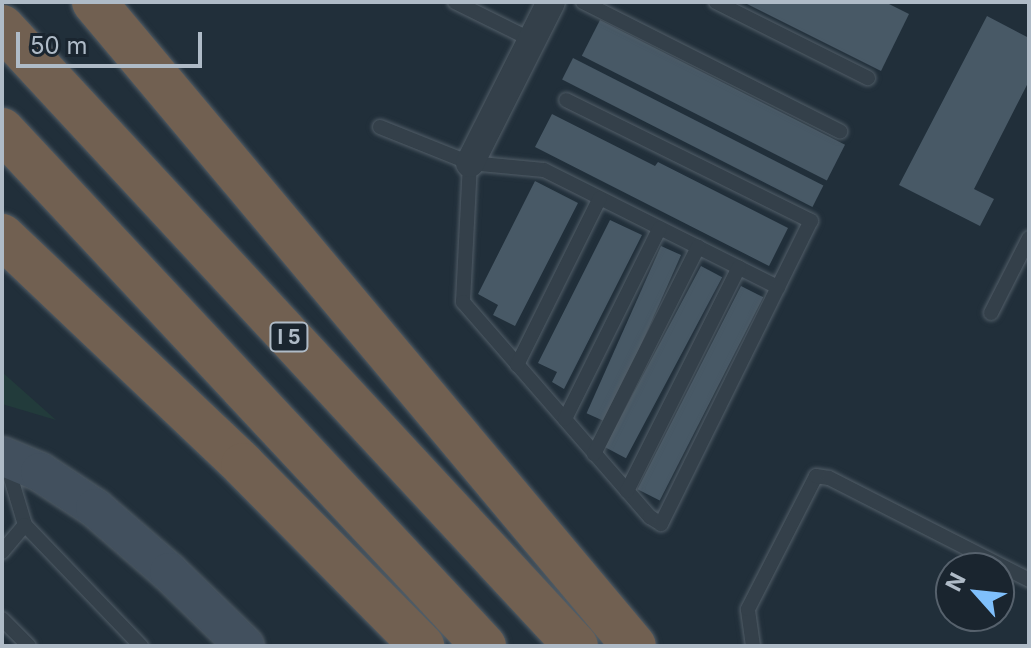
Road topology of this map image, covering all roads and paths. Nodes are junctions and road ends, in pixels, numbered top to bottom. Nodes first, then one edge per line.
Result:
1 (94, 2) edge
2 (455, 2) edge
3 (551, 2) edge
4 (583, 2) edge
5 (716, 2) edge
6 (2, 27) edge
7 (532, 40) junction
8 (868, 78) dead end
9 (566, 100) dead end
10 (380, 127) dead end
11 (2, 130) edge
12 (840, 131) dead end
13 (470, 163) junction
14 (600, 198) junction
15 (660, 228) junction
16 (2, 236) edge
17 (1029, 238) edge
18 (698, 247) junction
19 (739, 267) junction
20 (778, 287) junction
21 (991, 313) dead end
22 (517, 365) junction
23 (565, 419) junction
24 (594, 454) junction
25 (4, 456) edge
26 (627, 491) junction
27 (25, 525) junction
28 (2, 552) edge
29 (1029, 580) edge
30 (2, 619) edge
31 (29, 646) edge
32 (141, 646) edge
33 (245, 646) edge
34 (422, 646) edge
35 (484, 646) edge
36 (576, 646) edge
37 (634, 646) edge
38 (753, 646) edge

1 - 37 highway
2 - 7 lane
3 - 7 street
4 - 12 lane
5 - 8 lane
6 - 36 highway, I 5
7 - 13 street
9 - 20 lane
10 - 13 lane
11 - 35 highway
13 - 14 lane
13 - 22 lane
14 - 15 lane
14 - 22 lane
15 - 18 lane
15 - 23 lane
16 - 34 highway
17 - 21 lane
18 - 19 lane
18 - 24 lane
19 - 20 lane
19 - 26 lane
20 - 26 lane
22 - 23 lane
23 - 24 lane
24 - 26 lane
25 - 27 lane
25 - 33 street
27 - 28 lane
27 - 32 lane
29 - 38 lane
30 - 31 lane

